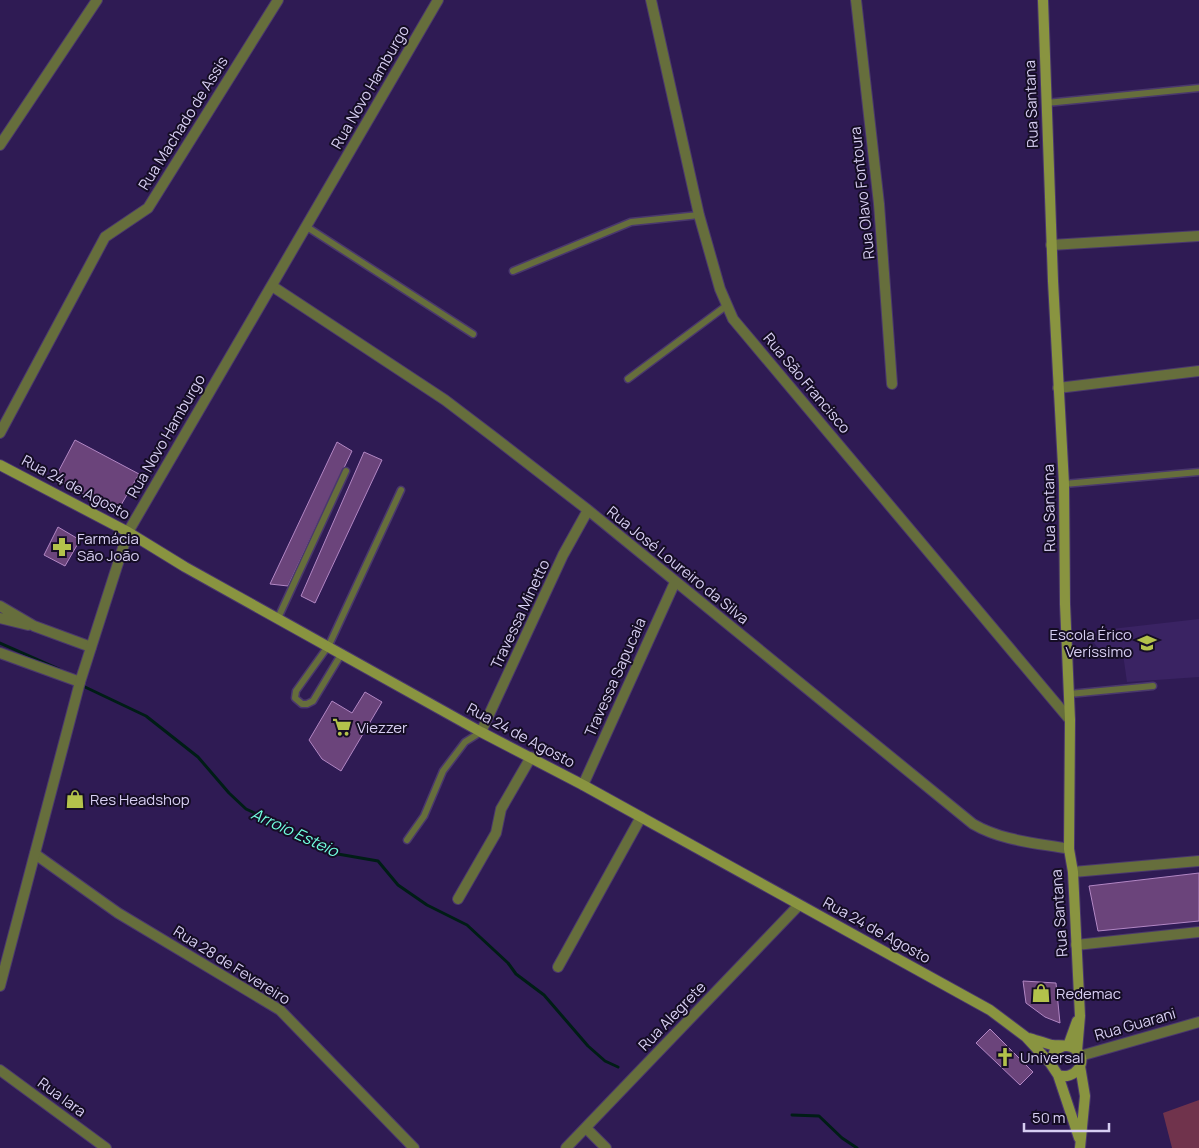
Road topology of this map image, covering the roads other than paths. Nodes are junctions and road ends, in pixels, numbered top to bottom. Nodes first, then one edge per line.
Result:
1 (278, 0) edge
2 (438, 0) edge
3 (651, 0) edge
4 (856, 0) edge
5 (1043, 0) edge
6 (94, 1) edge
7 (1199, 88) edge
8 (1046, 103) junction
9 (0, 145) edge
10 (700, 215) junction
11 (307, 226) junction
12 (1199, 236) edge
13 (1052, 245) junction
14 (513, 271) dead end
15 (272, 286) junction
16 (726, 306) junction
17 (473, 334) dead end
18 (1199, 371) edge
19 (628, 379) dead end
20 (892, 384) dead end
21 (1058, 388) junction
22 (0, 433) edge
23 (0, 465) edge
24 (346, 470) dead end
25 (1199, 472) edge
26 (1064, 484) junction
27 (401, 490) dead end
28 (588, 510) junction
29 (128, 532) junction
30 (675, 582) junction
31 (0, 606) edge
32 (0, 618) edge
33 (278, 618) junction
34 (34, 626) junction
35 (329, 645) junction
36 (91, 647) junction
37 (0, 652) edge
38 (342, 653) junction
39 (80, 682) junction
40 (1152, 686) dead end
41 (1068, 694) junction
42 (1070, 720) junction
43 (482, 732) junction
44 (531, 757) junction
45 (583, 785) junction
46 (640, 817) junction
47 (407, 840) dead end
48 (1069, 849) junction
49 (35, 854) junction
50 (1199, 861) edge
51 (1072, 872) junction
52 (458, 899) dead end
53 (799, 904) junction
54 (1199, 932) edge
55 (1076, 945) junction
56 (558, 968) dead end
57 (0, 986) edge
58 (1199, 1022) edge
59 (1026, 1037) junction
60 (1074, 1053) junction
61 (1050, 1063) junction
62 (0, 1070) edge
63 (1058, 1075) junction
64 (586, 1128) junction
65 (1080, 1145) edge
66 (106, 1148) edge
67 (414, 1148) edge
68 (566, 1148) edge
69 (606, 1148) edge

1 - 22 street, Rua Machado de Assis
2 - 11 street, Rua Novo Hamburgo
3 - 10 street, Rua São Francisco
4 - 20 street, Rua Olavo Fontoura
5 - 8 main road, Rua Santana
6 - 9 street
7 - 8 lane
8 - 13 main road, Rua Santana
10 - 14 lane
10 - 16 street, Rua São Francisco
11 - 15 street, Rua Novo Hamburgo
11 - 17 lane
12 - 13 street
13 - 21 main road, Rua Santana
15 - 28 street, Rua José Loureiro da Silva
15 - 29 street, Rua Novo Hamburgo
16 - 19 lane
16 - 42 street, Rua São Francisco
18 - 21 street
21 - 26 main road, Rua Santana
23 - 29 main road, Rua 24 de Agosto
24 - 33 lane
25 - 26 lane
26 - 41 main road, Rua Santana
27 - 35 lane
28 - 30 street, Rua José Loureiro da Silva
28 - 43 street, Travessa Minetto
29 - 33 main road, Rua 24 de Agosto
29 - 36 street, Rua Novo Hamburgo
30 - 45 street, Travessa Sapucaia
30 - 48 street, Rua José Loureiro da Silva
31 - 34 street
32 - 34 street
33 - 35 main road, Rua 24 de Agosto
34 - 36 street
35 - 38 main road, Rua 24 de Agosto
35 - 38 lane
36 - 39 street, Rua Novo Hamburgo
37 - 39 street
38 - 43 main road, Rua 24 de Agosto
39 - 49 street, Rua Novo Hamburgo
40 - 41 lane
41 - 42 main road, Rua Santana
42 - 48 main road, Rua Santana
43 - 44 main road, Rua 24 de Agosto
43 - 47 lane
44 - 45 main road, Rua 24 de Agosto
44 - 52 street
45 - 46 main road, Rua 24 de Agosto
46 - 53 main road, Rua 24 de Agosto
46 - 56 street
48 - 51 main road, Rua Santana
49 - 57 street, Rua Novo Hamburgo
49 - 67 street, Rua 28 de Fevereiro
50 - 51 street
51 - 55 main road, Rua Santana
53 - 59 main road, Rua 24 de Agosto
53 - 64 street, Rua Alegrete
54 - 55 street
55 - 60 main road, Rua Santana
58 - 60 street, Rua Guarani
59 - 60 main road, Rua 24 de Agosto
59 - 61 main road, Rua 24 de Agosto
60 - 61 main road
60 - 63 main road
60 - 65 main road
61 - 63 main road
62 - 66 street, Rua Iara
63 - 65 main road
64 - 68 street, Rua Alegrete
64 - 69 street

